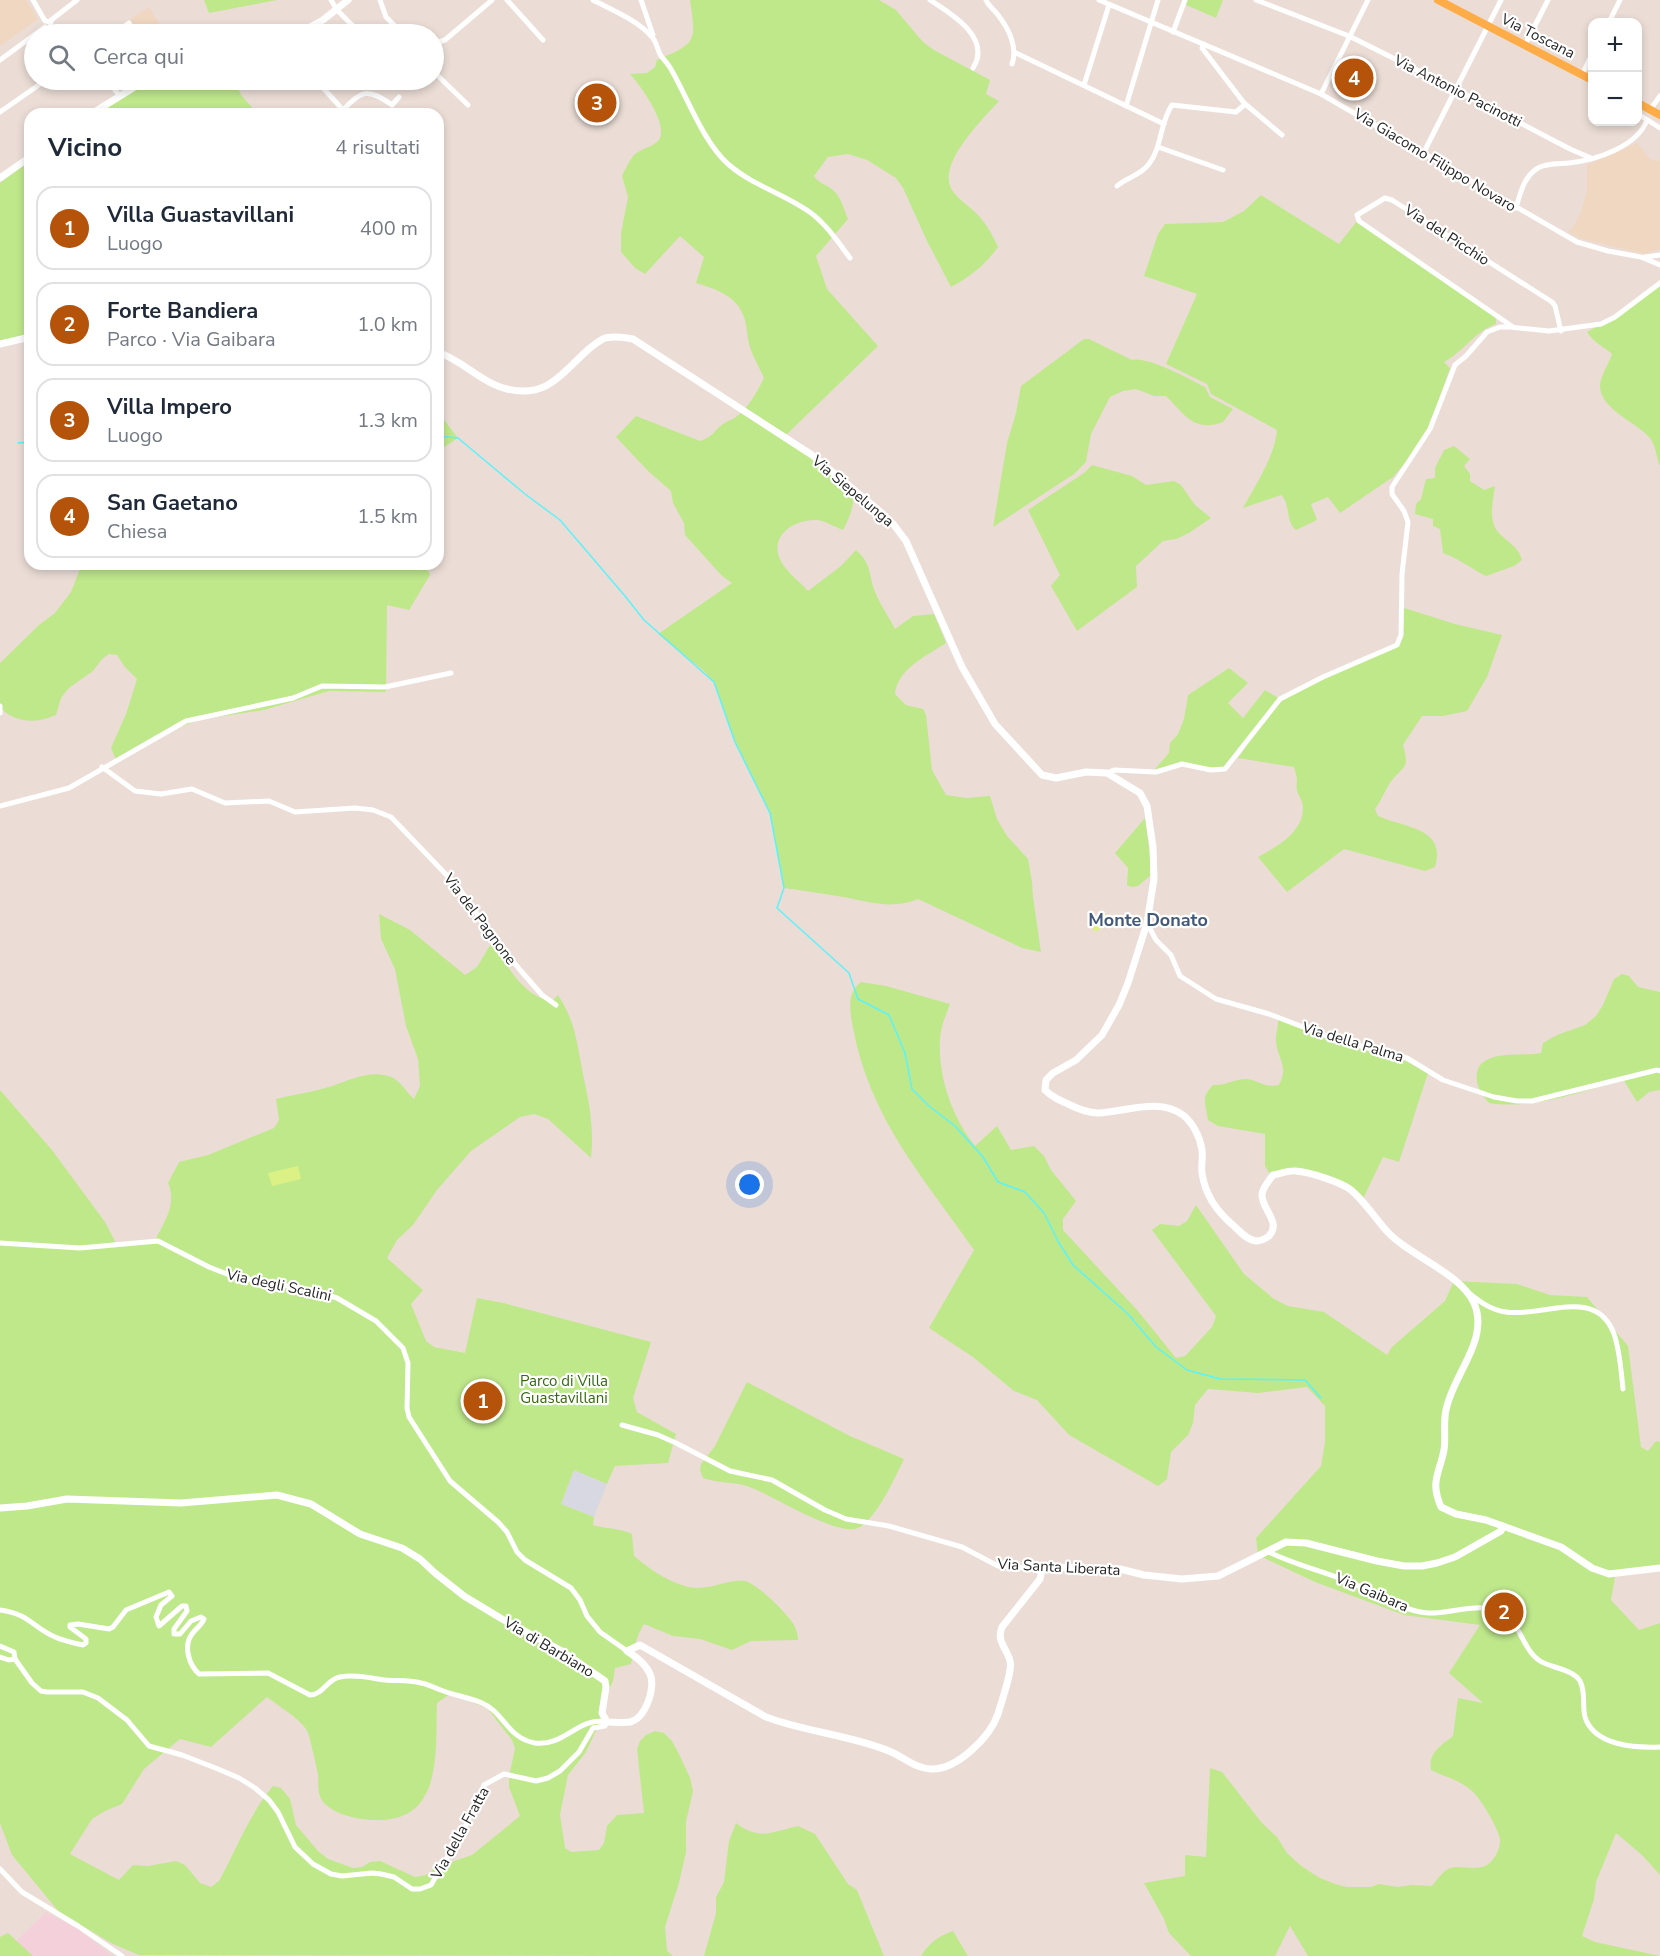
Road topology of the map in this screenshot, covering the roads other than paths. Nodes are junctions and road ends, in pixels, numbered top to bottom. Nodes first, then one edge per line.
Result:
1 (33, 0) edge
2 (77, 0) edge
3 (331, 0) edge
4 (348, 0) edge
5 (380, 0) edge
6 (492, 0) edge
7 (507, 0) edge
8 (593, 0) edge
9 (641, 0) edge
10 (930, 0) edge
11 (986, 0) edge
12 (1099, 0) edge
13 (1158, 0) edge
14 (1185, 0) edge
15 (1256, 0) edge
16 (1368, 0) edge
17 (1438, 0) edge
18 (1501, 0) edge
19 (1548, 0) edge
20 (1620, 0) edge
21 (1109, 4) junction
22 (337, 9) junction
23 (1611, 18) edge
24 (1151, 23) junction
25 (47, 24) joint
26 (316, 24) edge
27 (351, 24) edge
28 (393, 24) edge
29 (1488, 25) junction
30 (1173, 32) junction
31 (1349, 36) junction
32 (653, 37) junction
33 (444, 40) edge
34 (543, 40) dead end
35 (24, 42) edge
36 (1204, 44) junction
37 (1525, 45) junction
38 (1016, 53) junction
39 (0, 60) edge
40 (1012, 64) dead end
41 (1588, 64) edge
42 (973, 68) dead end
43 (1582, 75) junction
44 (1588, 78) edge
45 (444, 82) edge
46 (1084, 85) junction
47 (1455, 89) junction
48 (32, 90) edge
49 (115, 90) edge
50 (128, 90) edge
51 (324, 90) edge
52 (1321, 94) junction
53 (119, 95) junction
54 (1660, 96) edge
55 (399, 97) dead end
56 (1244, 103) junction
57 (468, 105) dead end
58 (1642, 105) edge
59 (1126, 106) junction
60 (100, 108) edge
61 (339, 108) edge
62 (346, 108) edge
63 (1650, 110) junction
64 (0, 112) edge
65 (1660, 115) edge
66 (1642, 117) edge
67 (1647, 120) junction
68 (1164, 124) junction
69 (1660, 128) edge
70 (1282, 135) dead end
71 (1158, 147) junction
72 (1424, 152) junction
73 (1592, 158) junction
74 (24, 161) edge
75 (1224, 170) dead end
76 (0, 178) edge
77 (1117, 186) dead end
78 (1516, 208) junction
79 (1660, 255) edge
80 (850, 258) dead end
81 (1641, 258) junction
82 (1660, 265) edge
83 (1660, 283) edge
84 (1513, 327) junction
85 (1561, 331) junction
86 (24, 338) edge
87 (0, 344) edge
88 (444, 355) edge
89 (451, 673) dead end
90 (0, 706) edge
91 (0, 713) edge
92 (102, 767) junction
93 (1107, 773) junction
94 (0, 806) edge
95 (1147, 922) junction
96 (556, 1005) dead end
97 (1660, 1071) edge
98 (0, 1243) edge
99 (1461, 1287) junction
100 (1623, 1389) dead end
101 (622, 1425) dead end
102 (0, 1508) edge
103 (1503, 1526) junction
104 (1267, 1551) junction
105 (1660, 1568) edge
106 (1042, 1569) junction
107 (0, 1610) edge
108 (0, 1646) edge
109 (627, 1651) junction
110 (0, 1657) edge
111 (15, 1659) junction
112 (607, 1722) junction
113 (1660, 1747) edge
114 (0, 1869) edge
115 (122, 1956) edge

1 - 25 street
2 - 25 street
3 - 22 street
4 - 22 street
5 - 28 street
6 - 33 street
7 - 34 street
8 - 32 street
9 - 32 street
10 - 42 street
11 - 38 street
12 - 21 street, Via Giacomo Filippo Novaro
13 - 24 street
14 - 30 street
15 - 31 street, Via Antonio Pacinotti
16 - 31 street
17 - 29 main road, Via Toscana
18 - 29 street
19 - 37 street
20 - 23 street
21 - 24 street, Via Giacomo Filippo Novaro
21 - 46 street
22 - 26 street
22 - 27 street
24 - 30 street, Via Giacomo Filippo Novaro
24 - 59 street
29 - 37 main road, Via Toscana
29 - 47 street
30 - 36 street, Via Giacomo Filippo Novaro
31 - 47 street, Via Antonio Pacinotti
31 - 52 street
32 - 80 street
35 - 39 street
36 - 52 street, Via Giacomo Filippo Novaro
36 - 56 street
37 - 43 main road, Via Toscana
38 - 40 street
38 - 46 street
41 - 43 street
43 - 44 main road, Via Toscana
45 - 57 street
46 - 59 street
47 - 72 street
47 - 73 street, Via Antonio Pacinotti
48 - 64 street
49 - 53 street
50 - 53 street
51 - 61 street
52 - 72 street, Via Giacomo Filippo Novaro
53 - 60 street
54 - 63 street
55 - 62 street
56 - 68 street
56 - 70 street
58 - 63 main road
59 - 68 street
63 - 65 main road
66 - 67 street
67 - 69 street
67 - 73 street
68 - 71 street
71 - 75 street
71 - 77 street
72 - 78 street, Via Giacomo Filippo Novaro
73 - 78 street
74 - 76 street
78 - 81 street, Via Giacomo Filippo Novaro
79 - 81 street, Via Giacomo Filippo Novaro
81 - 82 street, Via Giacomo Filippo Novaro
83 - 85 street
84 - 85 street
84 - 85 street, Via del Picchio
84 - 93 street
86 - 87 street
88 - 93 street, Via Siepelunga
89 - 92 street
90 - 91 street
92 - 94 street
92 - 96 street, Via del Pagnone
93 - 95 street
95 - 97 street, Via della Palma
95 - 99 street
98 - 109 street, Via degli Scalini
99 - 100 street
99 - 103 street
101 - 106 street, Via Santa Liberata
102 - 112 street, Via di Barbiano
103 - 104 street, Via Santa Liberata
103 - 105 street
104 - 106 street, Via Santa Liberata
104 - 113 street, Via Gaibara
106 - 109 street
107 - 112 street
108 - 111 street, Via della Fratta
109 - 112 street
110 - 111 street
111 - 112 street, Via della Fratta
114 - 115 street

